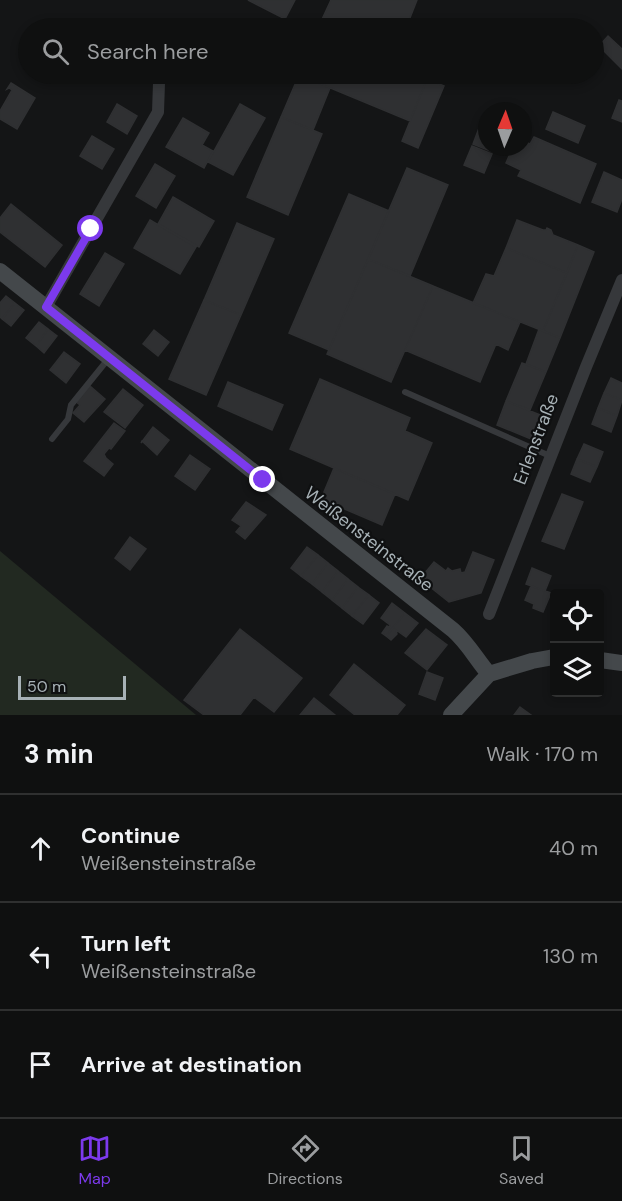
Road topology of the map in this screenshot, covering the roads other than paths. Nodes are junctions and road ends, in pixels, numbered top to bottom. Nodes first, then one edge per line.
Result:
1 (159, 84) edge
2 (0, 271) edge
3 (622, 280) edge
4 (46, 307) junction
5 (109, 358) junction
6 (405, 392) dead end
7 (52, 439) dead end
8 (550, 456) junction
9 (489, 614) dead end
10 (550, 658) edge
11 (604, 661) edge
12 (622, 663) edge
13 (489, 674) junction
14 (451, 715) edge

1 - 4 street
2 - 4 street, Weißensteinstraße
3 - 8 street, Erlenstraße
4 - 5 street, Weißensteinstraße
5 - 7 lane
5 - 13 street, Weißensteinstraße
6 - 8 lane
8 - 9 street, Erlenstraße
10 - 13 street
11 - 12 street
13 - 14 street

